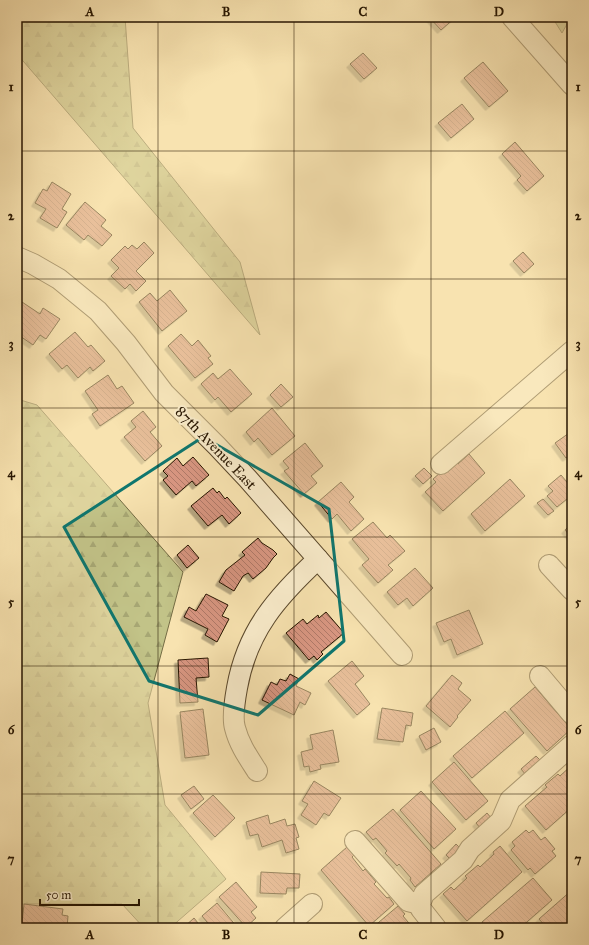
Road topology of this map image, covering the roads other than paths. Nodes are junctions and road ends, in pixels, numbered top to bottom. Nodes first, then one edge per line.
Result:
1 (512, 17) edge
2 (572, 85) edge
3 (17, 257) edge
4 (572, 351) edge
5 (441, 464) dead end
6 (318, 559) junction
7 (549, 565) dead end
8 (572, 590) edge
9 (402, 655) dead end
10 (540, 676) dead end
11 (572, 714) edge
12 (572, 745) edge
13 (257, 771) dead end
14 (355, 841) dead end
15 (312, 904) dead end
16 (420, 904) junction
17 (285, 928) edge
18 (436, 928) edge

1 - 2 street
3 - 6 street, 87th Avenue East
4 - 5 street
6 - 9 street, 87th Avenue East
6 - 13 street
7 - 8 street
10 - 11 street
12 - 16 street
14 - 16 street
15 - 17 street
16 - 18 street

